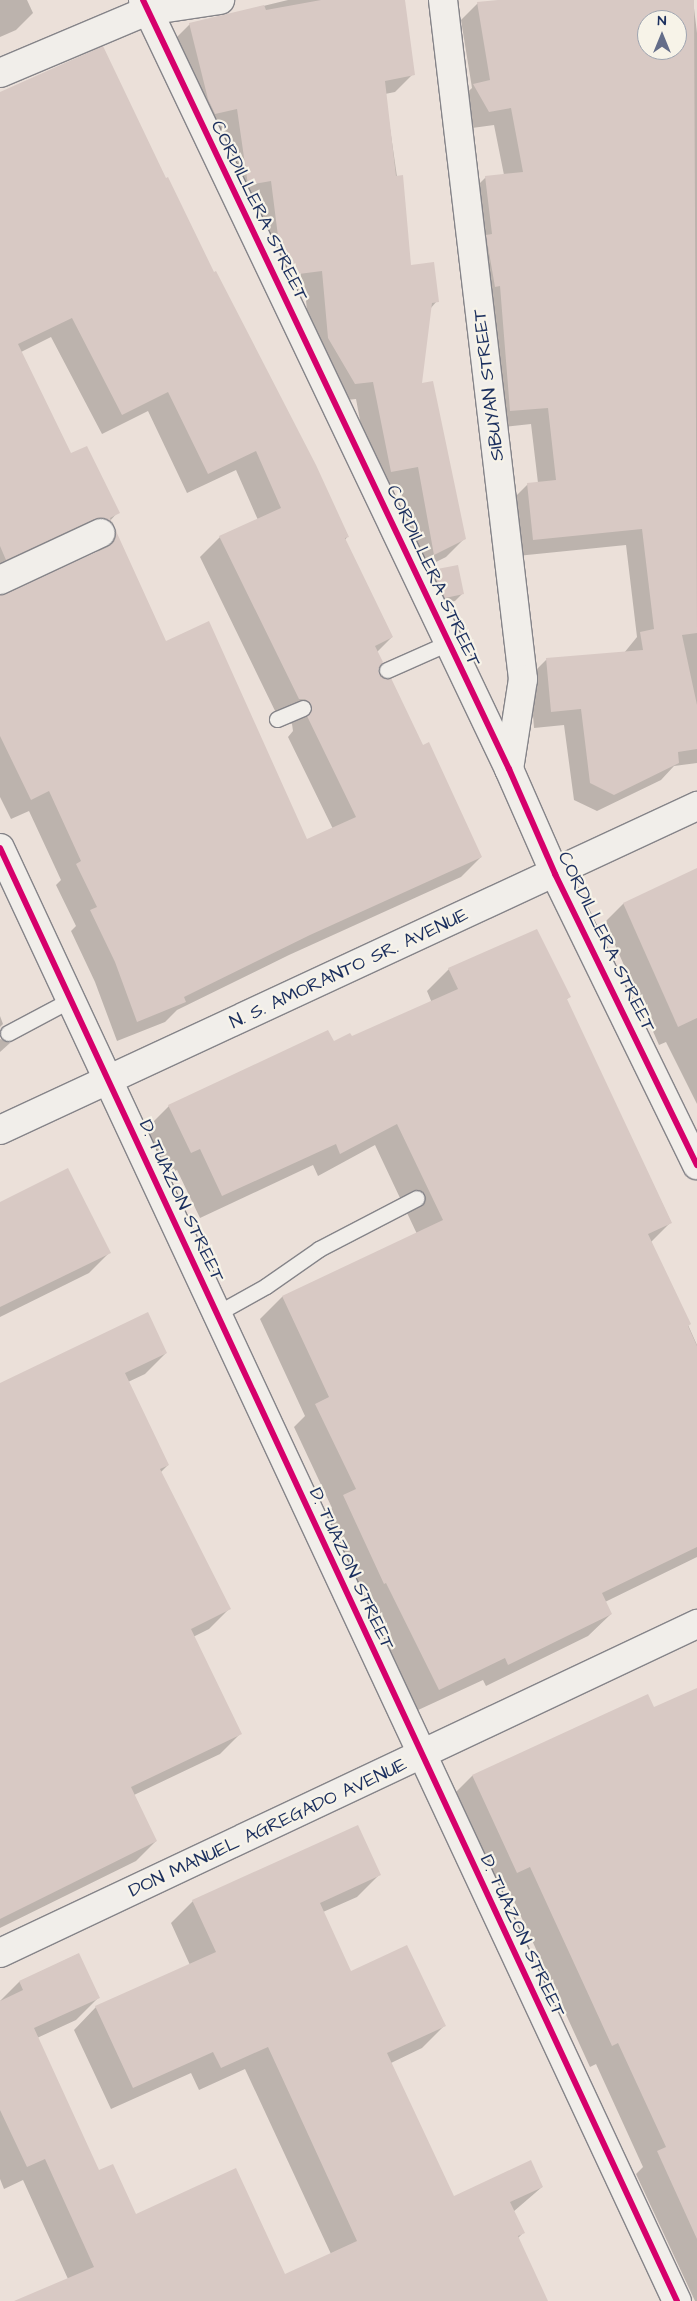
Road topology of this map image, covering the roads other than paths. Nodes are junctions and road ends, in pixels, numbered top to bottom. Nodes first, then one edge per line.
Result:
1 (220, 0) edge
2 (443, 0) edge
3 (145, 6) edge
4 (0, 73) edge
5 (101, 533) dead end
6 (0, 580) edge
7 (448, 643) junction
8 (387, 670) dead end
9 (303, 708) dead end
10 (277, 719) dead end
11 (509, 769) junction
12 (697, 806) edge
13 (0, 848) edge
14 (555, 874) junction
15 (70, 1000) junction
16 (8, 1034) dead end
17 (107, 1079) junction
18 (0, 1130) edge
19 (697, 1164) edge
20 (417, 1198) dead end
21 (216, 1314) junction
22 (697, 1624) edge
23 (421, 1757) junction
24 (0, 1953) edge
25 (677, 2301) edge

1 - 3 street
2 - 11 street, SIBUYAN STREET
3 - 4 street
3 - 7 street, CORDILLERA STREET
5 - 6 street
7 - 8 lane
7 - 11 street, CORDILLERA STREET
9 - 10 lane
11 - 14 street, CORDILLERA STREET
12 - 14 street, N. S. AMORANTO SR. AVENUE
13 - 15 street, D. TUAZON STREET
14 - 17 street, N. S. AMORANTO SR. AVENUE
14 - 19 street, CORDILLERA STREET
15 - 16 lane
15 - 17 street, D. TUAZON STREET
17 - 18 street, N. S. AMORANTO SR. AVENUE
17 - 21 street, D. TUAZON STREET
20 - 21 lane
21 - 23 street, D. TUAZON STREET
22 - 23 street, DON MANUEL AGREGADO AVENUE
23 - 24 street, DON MANUEL AGREGADO AVENUE
23 - 25 street, D. TUAZON STREET

